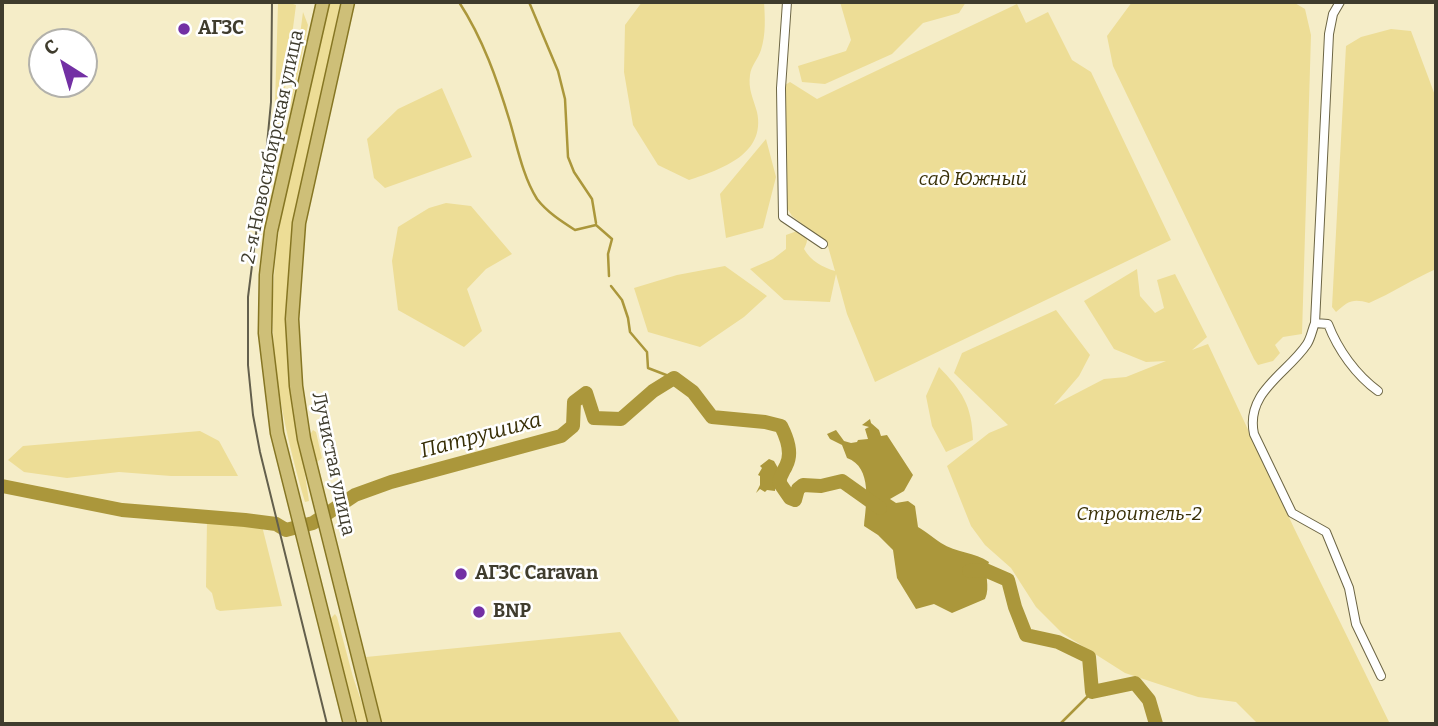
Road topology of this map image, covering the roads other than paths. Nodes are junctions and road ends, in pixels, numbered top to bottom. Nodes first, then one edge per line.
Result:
1 (323, 2) edge
2 (346, 2) edge
3 (787, 2) edge
4 (1340, 2) edge
5 (823, 244) dead end
6 (1315, 323) junction
7 (1378, 391) dead end
8 (1381, 676) dead end
9 (350, 724) edge
10 (375, 724) edge

1 - 9 main road, 2-я Новосибирская улица
2 - 10 main road, Лучистая улица
3 - 5 street
4 - 6 street
6 - 7 street
6 - 8 street

